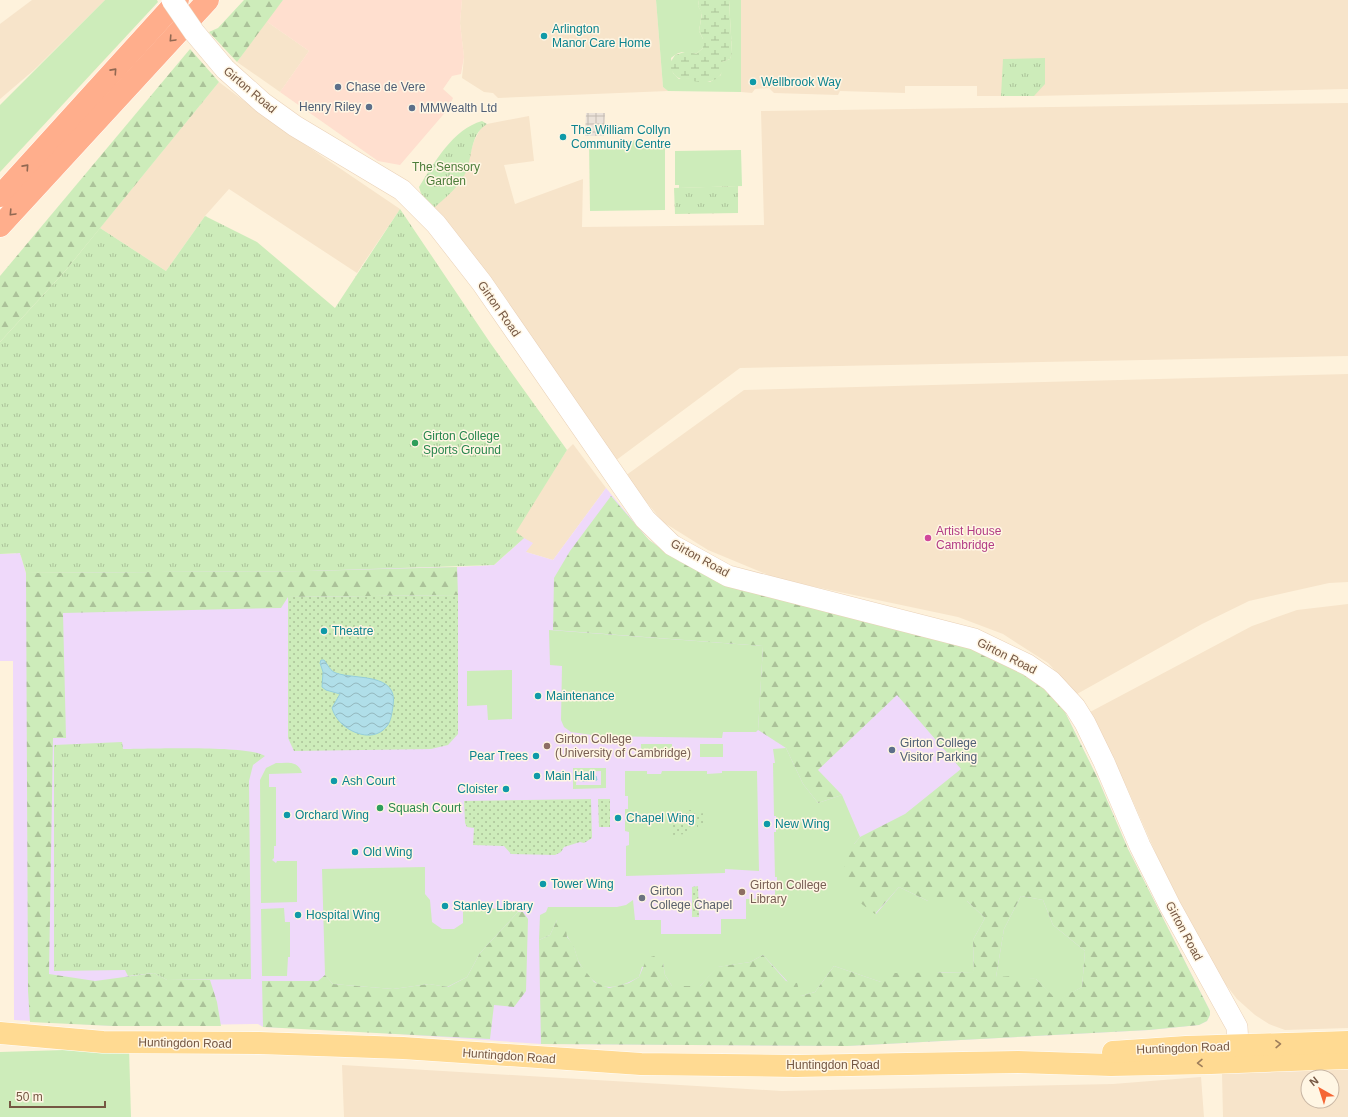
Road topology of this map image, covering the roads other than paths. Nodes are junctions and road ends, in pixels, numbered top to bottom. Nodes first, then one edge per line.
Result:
1 (172, 0) edge
2 (178, 0) edge
3 (208, 0) edge
4 (0, 196) edge
5 (0, 226) edge
6 (0, 1033) edge
7 (1348, 1042) edge
8 (1239, 1054) junction
9 (1348, 1058) edge

1 - 8 street, Girton Road, bridge
4 -> 2 highway
3 -> 5 highway
6 - 8 main road, Huntingdon Road
8 -> 7 main road, Huntingdon Road
8 - 9 main road, Huntingdon Road

